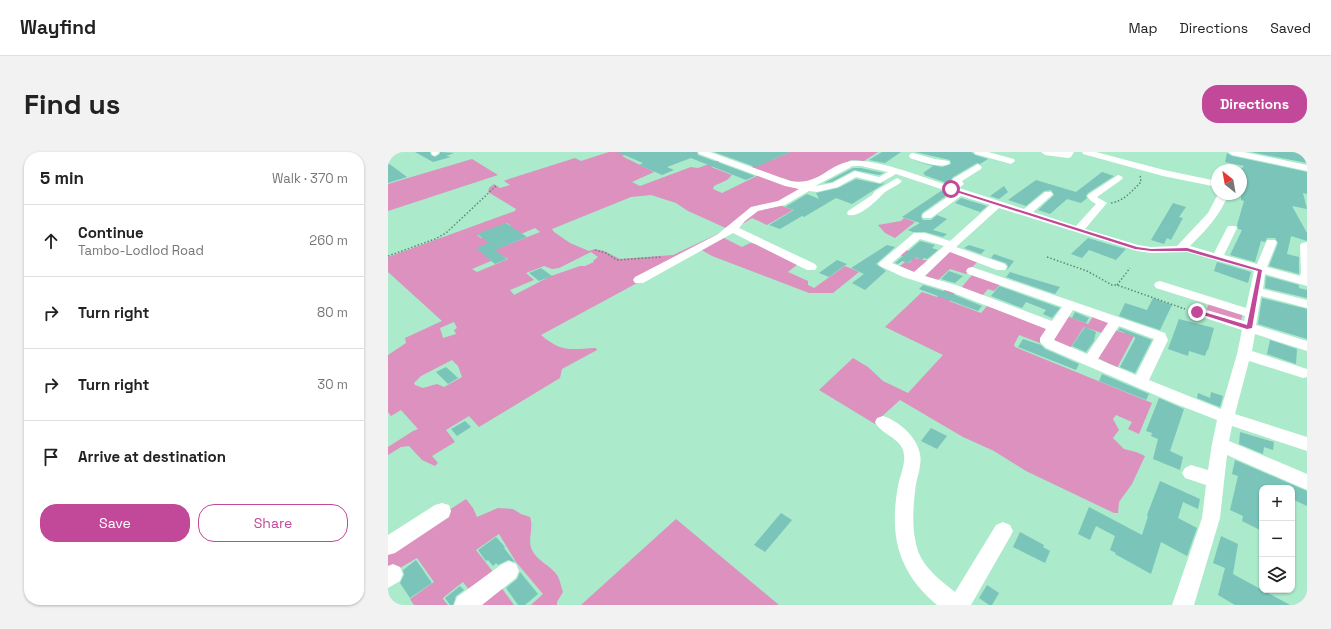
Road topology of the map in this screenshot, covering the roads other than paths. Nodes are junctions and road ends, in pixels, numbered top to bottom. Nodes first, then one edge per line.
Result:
1 (702, 152) edge
2 (978, 152) edge
3 (1047, 152) edge
4 (1070, 152) edge
5 (1086, 152) edge
6 (1232, 152) edge
7 (909, 158) edge
8 (1011, 161) dead end
9 (946, 163) dead end
10 (875, 166) junction
11 (978, 167) dead end
12 (1307, 168) edge
13 (891, 172) junction
14 (862, 175) junction
15 (908, 176) junction
16 (1118, 178) dead end
17 (1211, 183) edge
18 (807, 187) junction
19 (956, 190) junction
20 (1048, 194) dead end
21 (1222, 200) edge
22 (997, 204) junction
23 (852, 213) dead end
24 (1026, 213) junction
25 (927, 216) dead end
26 (1232, 228) dead end
27 (732, 229) junction
28 (1078, 230) junction
29 (1271, 242) dead end
30 (1306, 245) edge
31 (950, 246) junction
32 (1180, 249) junction
33 (1217, 257) junction
34 (982, 261) junction
35 (811, 267) dead end
36 (1001, 267) dead end
37 (972, 271) junction
38 (1260, 271) junction
39 (917, 276) junction
40 (640, 280) dead end
41 (1306, 282) edge
42 (1161, 284) dead end
43 (955, 289) junction
44 (1256, 291) junction
45 (1307, 304) edge
46 (1070, 305) junction
47 (1195, 312) road end
48 (1116, 320) junction
49 (1251, 321) junction
50 (1055, 327) junction
51 (1307, 346) edge
52 (1244, 354) junction
53 (1090, 360) junction
54 (1303, 373) dead end
55 (1140, 383) junction
56 (1226, 418) junction
57 (883, 422) dead end
58 (1220, 444) junction
59 (1307, 444) edge
60 (1191, 474) dead end
61 (1215, 480) junction
62 (1307, 482) edge
63 (442, 511) dead end
64 (1003, 531) dead end
65 (388, 546) edge
66 (509, 571) dead end
67 (465, 605) edge
68 (954, 605) edge
69 (959, 605) edge
70 (1183, 605) edge

1 - 18 street
2 - 8 street
3 - 4 street
5 - 17 street
6 - 12 street
7 - 9 street
7 - 13 street
10 - 13 street
10 - 14 street
10 - 18 street
11 - 19 street
13 - 14 street
13 - 15 street
14 - 18 street
15 - 19 street
15 - 23 street
16 - 28 street
18 - 27 street
19 - 22 street
19 - 25 street
20 - 24 street
21 - 32 street
22 - 24 street
22 - 31 street
24 - 28 street
26 - 33 street
27 - 35 street
27 - 40 street
28 - 32 street
29 - 38 street
30 - 41 street
31 - 34 street
31 - 39 street
31 - 39 street
32 - 33 street
33 - 38 street
34 - 36 street
34 - 37 street
37 - 43 street
37 - 46 street
38 - 41 street
38 - 44 street
39 - 43 street
42 - 49 street
43 - 50 street
44 - 45 street
44 - 49 street
46 - 48 street
46 - 50 street
47 - 49 street
48 - 53 street
48 - 55 street
49 - 51 street
49 - 52 street
50 - 53 street
52 - 54 street
52 - 56 street
53 - 55 street
55 - 56 street
56 - 58 street
56 - 59 street
57 - 68 street
58 - 61 street
58 - 62 street
60 - 61 street
61 - 70 street
63 - 65 street
64 - 69 street
66 - 67 street

